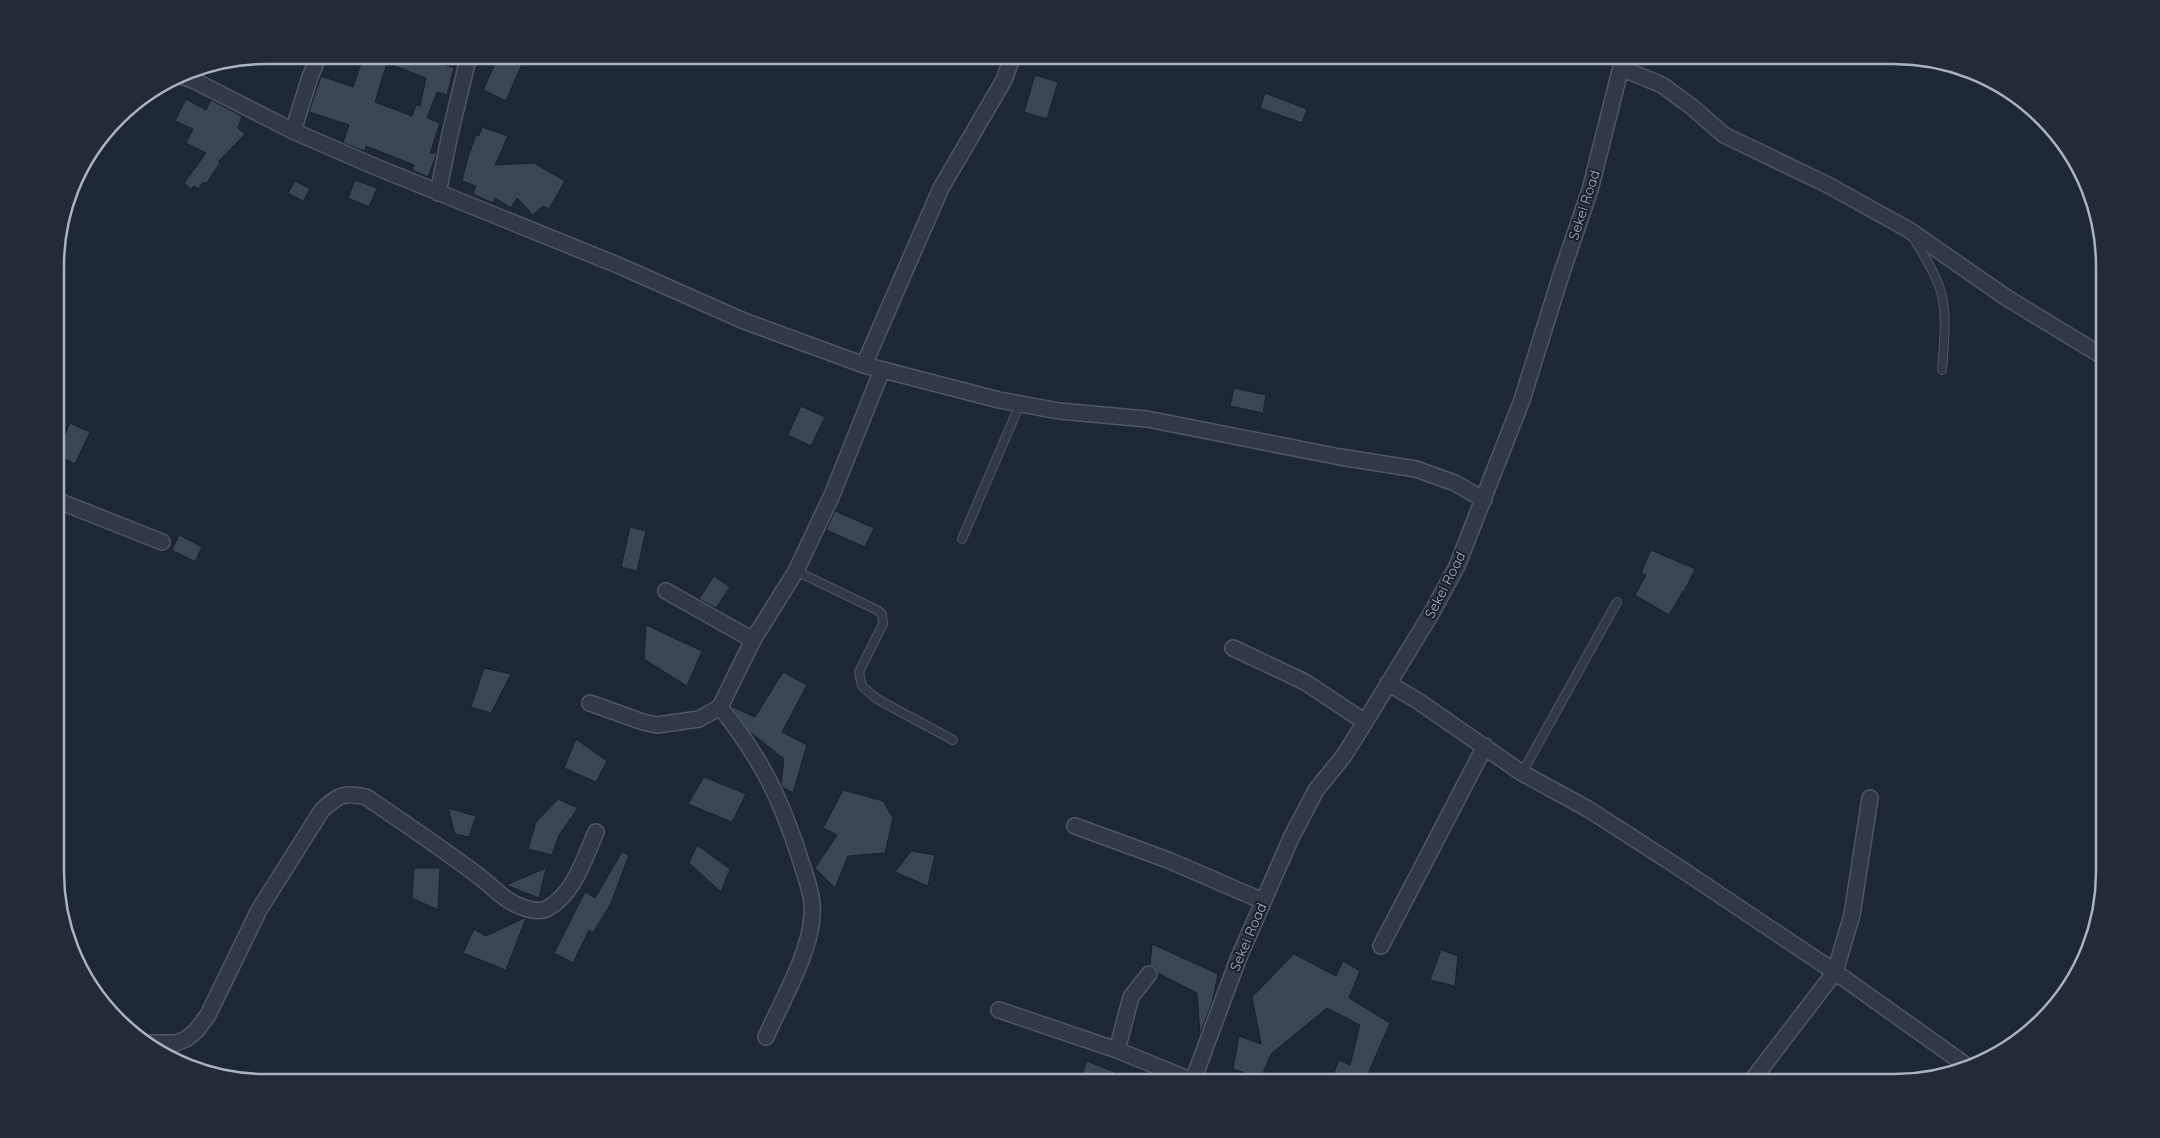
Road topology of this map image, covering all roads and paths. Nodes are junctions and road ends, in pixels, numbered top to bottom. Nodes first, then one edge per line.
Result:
1 (315, 64) edge
2 (467, 64) edge
3 (1010, 64) edge
4 (1621, 64) edge
5 (1627, 64) edge
6 (189, 79) edge
7 (293, 131) junction
8 (438, 193) junction
9 (1909, 230) junction
10 (2096, 352) edge
11 (864, 365) junction
12 (882, 370) junction
13 (1942, 370) dead end
14 (1020, 404) junction
15 (1484, 500) junction
16 (64, 503) edge
17 (962, 538) dead end
18 (162, 542) dead end
19 (796, 571) junction
20 (666, 591) dead end
21 (1617, 602) dead end
22 (753, 640) junction
23 (1233, 648) dead end
24 (1388, 683) junction
25 (590, 703) dead end
26 (720, 707) junction
27 (1365, 722) junction
28 (953, 740) dead end
29 (1485, 746) junction
30 (1522, 773) junction
31 (1870, 798) dead end
32 (1075, 826) dead end
33 (596, 832) dead end
34 (1263, 901) junction
35 (1381, 946) dead end
36 (1835, 972) junction
37 (1150, 974) dead end
38 (999, 1010) dead end
39 (766, 1037) dead end
40 (159, 1043) edge
41 (1117, 1050) junction
42 (1962, 1063) edge
43 (1174, 1074) edge
44 (1196, 1074) edge
45 (1757, 1074) edge

1 - 7 street
2 - 8 street
3 - 11 street
4 - 15 street, Sekei Road
5 - 9 street
6 - 7 street
7 - 8 street
8 - 11 street
9 - 10 street
9 - 13 lane
11 - 12 street
12 - 14 street
12 - 19 street
14 - 15 street
14 - 17 lane
15 - 24 street, Sekei Road
16 - 18 street
19 - 22 street
19 - 28 lane
20 - 22 street
21 - 30 lane
22 - 26 street
23 - 27 street
24 - 27 street, Sekei Road
24 - 29 street
25 - 26 street
26 - 39 street
27 - 34 street, Sekei Road
29 - 30 street
29 - 35 street
30 - 36 street
31 - 36 street
32 - 34 street
33 - 40 street
34 - 44 street, Sekei Road
36 - 42 street
36 - 45 street
37 - 41 street
38 - 41 street
41 - 43 street

